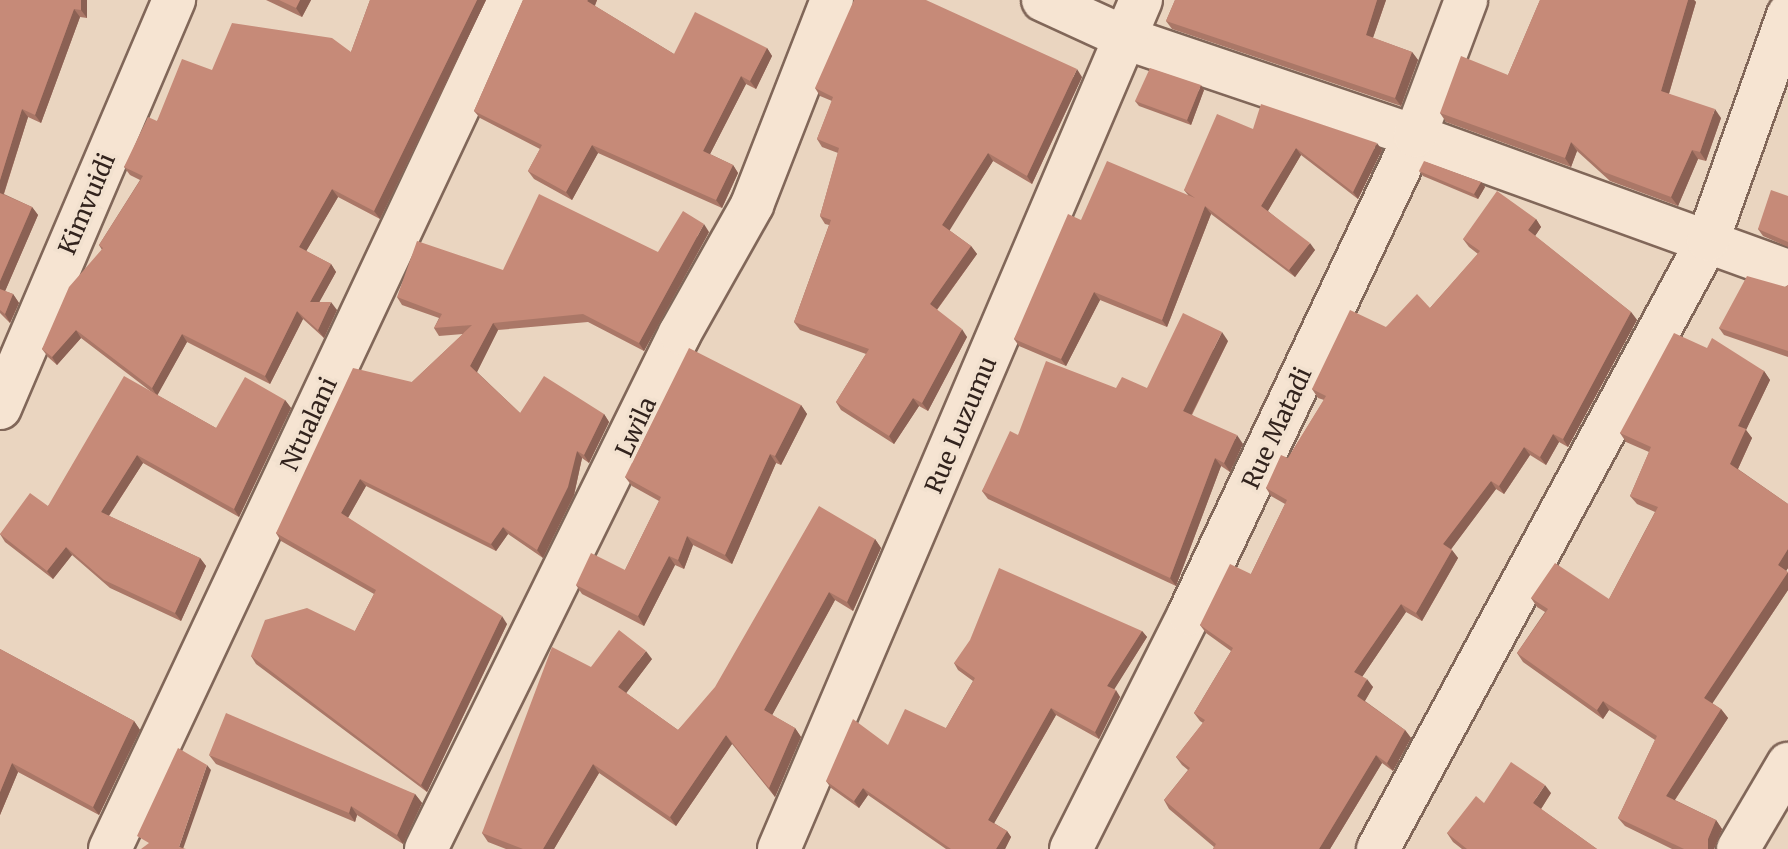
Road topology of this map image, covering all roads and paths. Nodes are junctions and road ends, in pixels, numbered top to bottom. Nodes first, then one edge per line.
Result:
1 (174, 0) edge
2 (509, 0) edge
3 (832, 0) edge
4 (1043, 0) edge
5 (1141, 0) edge
6 (1466, 0) edge
7 (1788, 15) edge
8 (1128, 39) junction
9 (1415, 136) junction
10 (1708, 240) junction
11 (1788, 271) edge
12 (0, 408) edge
13 (1788, 764) edge
14 (110, 849) edge
15 (426, 849) edge
16 (779, 849) edge
17 (1071, 849) edge
18 (1378, 849) edge
19 (1738, 849) edge

1 - 12 street, Kimvuidi
2 - 14 street, Ntualani
3 - 15 street, Lwila
4 - 8 street
5 - 8 street, Rue Luzumu
6 - 9 street, Rue Matadi
7 - 10 street
8 - 9 street
8 - 16 street, Rue Luzumu
9 - 10 street
9 - 17 street, Rue Matadi
10 - 11 street
10 - 18 street
13 - 19 street

